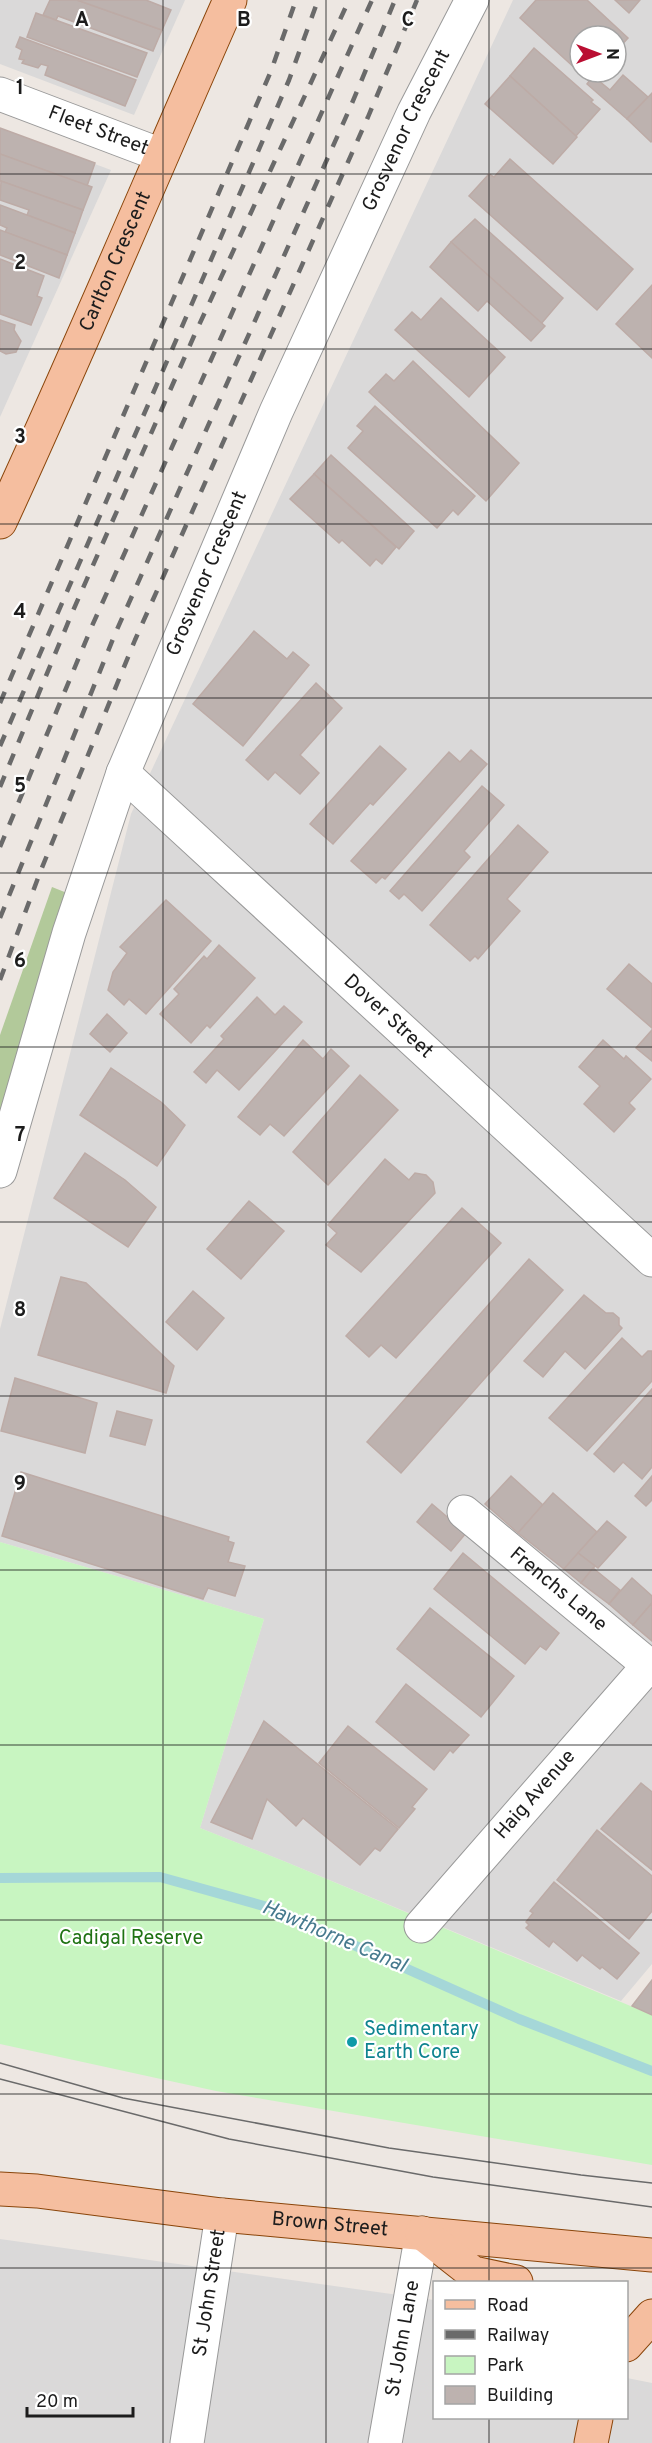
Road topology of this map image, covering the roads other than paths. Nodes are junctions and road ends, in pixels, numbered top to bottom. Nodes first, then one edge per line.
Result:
1 (230, 0) edge
2 (472, 0) edge
3 (0, 94) edge
4 (161, 155) junction
5 (0, 522) edge
6 (123, 773) junction
7 (0, 1171) edge
8 (647, 1246) edge
9 (464, 1512) dead end
10 (650, 1667) edge
11 (421, 1926) dead end
12 (3, 2189) edge
13 (222, 2215) junction
14 (422, 2233) junction
15 (652, 2255) edge
16 (507, 2281) edge
17 (652, 2316) edge
18 (628, 2341) edge
19 (596, 2419) edge
20 (187, 2443) edge
21 (386, 2443) edge
22 (591, 2443) edge

1 - 4 main road, Carlton Crescent
2 - 6 street, Grosvenor Crescent
3 - 4 street, Fleet Street
4 - 5 main road, Carlton Crescent
6 - 7 street, Grosvenor Crescent
6 - 8 street, Dover Street
9 - 10 street, Frenchs Lane
10 - 11 street, Haig Avenue
12 - 13 main road, Brown Street
13 - 14 main road, Brown Street
13 - 20 street, St John Street
14 - 15 main road, Brown Street
14 - 16 main road
14 - 21 street, St John Lane
17 - 18 main road
19 - 22 main road

